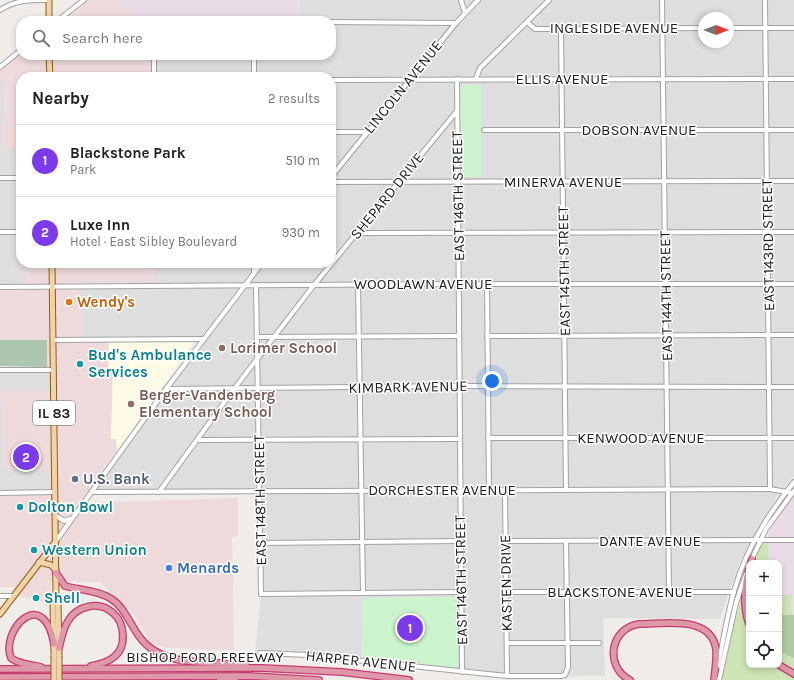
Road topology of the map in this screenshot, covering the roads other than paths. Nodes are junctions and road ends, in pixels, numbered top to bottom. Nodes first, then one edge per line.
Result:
1 (48, 0) edge
2 (84, 0) edge
3 (461, 0) edge
4 (478, 0) edge
5 (549, 0) edge
6 (662, 0) edge
7 (765, 0) edge
8 (0, 10) edge
9 (465, 13) junction
10 (49, 16) edge
11 (63, 16) edge
12 (336, 22) edge
13 (527, 22) junction
14 (456, 23) junction
15 (663, 28) junction
16 (698, 28) edge
17 (734, 28) edge
18 (765, 28) junction
19 (794, 28) edge
20 (561, 29) junction
21 (16, 54) edge
22 (50, 60) edge
23 (154, 60) dead end
24 (254, 60) edge
25 (0, 67) edge
26 (50, 72) edge
27 (154, 72) edge
28 (254, 72) edge
29 (410, 79) junction
30 (456, 79) junction
31 (476, 79) junction
32 (561, 79) junction
33 (663, 79) junction
34 (766, 79) junction
35 (794, 79) edge
36 (336, 80) edge
37 (457, 111) junction
38 (484, 130) dead end
39 (562, 130) junction
40 (664, 130) junction
41 (766, 130) junction
42 (794, 130) edge
43 (336, 132) edge
44 (367, 132) junction
45 (336, 171) edge
46 (0, 178) edge
47 (16, 178) edge
48 (664, 181) junction
49 (767, 181) junction
50 (794, 181) edge
51 (336, 182) edge
52 (397, 182) junction
53 (458, 182) junction
54 (563, 182) junction
55 (0, 232) edge
56 (16, 232) edge
57 (665, 232) junction
58 (768, 232) junction
59 (794, 232) edge
60 (357, 233) junction
61 (458, 233) junction
62 (563, 233) junction
63 (336, 258) edge
64 (52, 268) edge
65 (254, 268) edge
66 (258, 268) edge
67 (328, 268) edge
68 (254, 272) junction
69 (358, 284) junction
70 (458, 284) junction
71 (487, 284) junction
72 (564, 284) junction
73 (666, 284) junction
74 (768, 284) junction
75 (794, 284) edge
76 (256, 285) junction
77 (314, 285) junction
78 (244, 286) junction
79 (0, 287) edge
80 (53, 287) junction
81 (666, 335) junction
82 (794, 335) edge
83 (360, 336) junction
84 (459, 336) junction
85 (488, 336) junction
86 (564, 336) junction
87 (768, 336) junction
88 (257, 337) junction
89 (274, 337) junction
90 (204, 338) junction
91 (53, 340) junction
92 (257, 360) junction
93 (0, 370) edge
94 (54, 370) junction
95 (460, 386) junction
96 (488, 387) junction
97 (565, 387) junction
98 (769, 387) junction
99 (794, 387) edge
100 (234, 388) junction
101 (258, 388) junction
102 (360, 388) junction
103 (667, 388) junction
104 (166, 389) junction
105 (488, 438) junction
106 (565, 438) junction
107 (668, 438) junction
108 (770, 438) junction
109 (794, 438) edge
110 (259, 439) junction
111 (361, 439) junction
112 (460, 439) junction
113 (198, 440) junction
114 (794, 482) edge
115 (770, 489) junction
116 (361, 490) junction
117 (461, 490) junction
118 (489, 490) junction
119 (505, 490) junction
120 (566, 490) junction
121 (668, 490) junction
122 (260, 491) junction
123 (55, 492) junction
124 (91, 492) junction
125 (159, 492) junction
126 (786, 492) junction
127 (793, 492) edge
128 (0, 493) edge
129 (55, 515) junction
130 (72, 518) junction
131 (758, 540) junction
132 (794, 540) edge
133 (56, 541) junction
134 (461, 541) junction
135 (506, 541) junction
136 (566, 541) junction
137 (669, 541) junction
138 (362, 542) junction
139 (260, 543) junction
140 (752, 560) edge
141 (39, 562) junction
142 (56, 572) junction
143 (746, 576) edge
144 (746, 590) edge
145 (669, 591) junction
146 (462, 592) junction
147 (507, 592) junction
148 (567, 592) junction
149 (734, 592) junction
150 (362, 593) junction
151 (0, 596) edge
152 (13, 596) junction
153 (56, 596) junction
154 (746, 612) edge
155 (0, 614) edge
156 (15, 618) dead end
157 (3, 642) dead end
158 (507, 643) junction
159 (567, 643) junction
160 (599, 643) dead end
161 (54, 644) junction
162 (59, 648) junction
163 (260, 654) dead end
164 (56, 656) junction
165 (782, 667) edge
166 (262, 668) junction
167 (0, 669) edge
168 (49, 669) junction
169 (80, 669) junction
170 (462, 672) junction
171 (794, 674) edge
172 (249, 676) junction
173 (508, 676) junction
174 (0, 677) edge
175 (36, 677) junction
176 (60, 678) edge
177 (26, 680) edge
178 (54, 680) edge
179 (75, 680) edge
180 (220, 680) edge
181 (318, 680) edge
182 (409, 680) edge
183 (630, 680) edge
184 (715, 680) edge
185 (719, 680) edge

1 - 8 street
1 - 10 main road
2 - 11 street
3 - 9 street
4 - 9 street, LINCOLN AVENUE
5 - 13 street
6 - 15 street, EAST 144TH STREET
7 - 18 street, EAST 143RD STREET
9 - 14 street, LINCOLN AVENUE
12 - 14 street
13 - 20 street, INGLESIDE AVENUE
13 - 31 street
14 - 29 street, LINCOLN AVENUE
15 - 16 street, INGLESIDE AVENUE
15 - 20 street, INGLESIDE AVENUE
15 - 33 street, EAST 144TH STREET
17 - 18 street
18 - 19 street
18 - 34 street, EAST 143RD STREET
20 - 32 street, EAST 145TH STREET
21 - 25 street
22 - 26 main road
23 - 27 street
24 - 28 street
29 - 30 street, ELLIS AVENUE
29 - 36 street, ELLIS AVENUE
29 - 44 street, LINCOLN AVENUE
30 - 31 street, ELLIS AVENUE
30 - 37 street, EAST 146TH STREET
31 - 32 street, ELLIS AVENUE
32 - 33 street, ELLIS AVENUE
32 - 39 street, EAST 145TH STREET
33 - 34 street, ELLIS AVENUE
33 - 40 street, EAST 144TH STREET
34 - 35 street, ELLIS AVENUE
34 - 41 street, EAST 143RD STREET
37 - 52 street, SHEPARD DRIVE
37 - 53 street, EAST 146TH STREET
38 - 39 street, DOBSON AVENUE
39 - 40 street, DOBSON AVENUE
39 - 54 street, EAST 145TH STREET
40 - 41 street, DOBSON AVENUE
40 - 48 street, EAST 144TH STREET
41 - 42 street, DOBSON AVENUE
41 - 49 street, EAST 143RD STREET
43 - 44 street
44 - 45 street, LINCOLN AVENUE
46 - 47 street
48 - 49 street, MINERVA AVENUE
48 - 54 street, MINERVA AVENUE
48 - 57 street, EAST 144TH STREET
49 - 50 street, MINERVA AVENUE
49 - 58 street, EAST 143RD STREET
51 - 52 street, MINERVA AVENUE
52 - 53 street, MINERVA AVENUE
52 - 60 street, SHEPARD DRIVE
53 - 54 street, MINERVA AVENUE
53 - 61 street, EAST 146TH STREET
54 - 62 street, EAST 145TH STREET
55 - 56 street
57 - 58 street
57 - 62 street
57 - 73 street, EAST 144TH STREET
58 - 59 street
58 - 74 street, EAST 143RD STREET
60 - 61 street
60 - 63 street, SHEPARD DRIVE
61 - 62 street
61 - 70 street, EAST 146TH STREET
62 - 72 street, EAST 145TH STREET
64 - 80 main road, IL 83
65 - 68 street
66 - 68 street
67 - 77 street, SHEPARD DRIVE
68 - 78 street
69 - 70 street, WOODLAWN AVENUE
69 - 77 street, WOODLAWN AVENUE
69 - 83 street
70 - 71 street, WOODLAWN AVENUE
70 - 84 street, EAST 146TH STREET
71 - 72 street, WOODLAWN AVENUE
71 - 85 street
72 - 73 street, WOODLAWN AVENUE
72 - 86 street, EAST 145TH STREET
73 - 74 street, WOODLAWN AVENUE
73 - 81 street, EAST 144TH STREET
74 - 75 street, WOODLAWN AVENUE
74 - 87 street, EAST 143RD STREET
76 - 77 street, WOODLAWN AVENUE
76 - 78 street, WOODLAWN AVENUE
76 - 88 street, EAST 148TH STREET
77 - 89 street, SHEPARD DRIVE
78 - 80 street, WOODLAWN AVENUE
78 - 90 street
79 - 80 street, WOODLAWN AVENUE
80 - 91 main road, IL 83
81 - 86 street
81 - 87 street
81 - 103 street, EAST 144TH STREET
82 - 87 street
83 - 84 street
83 - 89 street
83 - 102 street
84 - 95 street, EAST 146TH STREET
85 - 86 street
85 - 96 street
86 - 97 street, EAST 145TH STREET
87 - 98 street, EAST 143RD STREET
88 - 89 street
88 - 92 street, EAST 148TH STREET
89 - 92 street, SHEPARD DRIVE
90 - 91 street
90 - 104 street
91 - 94 main road, IL 83
92 - 100 street, SHEPARD DRIVE
92 - 101 street, EAST 148TH STREET
93 - 94 street
94 - 123 main road, IL 83
95 - 96 street, KIMBARK AVENUE
95 - 102 street, KIMBARK AVENUE
95 - 112 street, EAST 146TH STREET
96 - 97 street, KIMBARK AVENUE
96 - 105 street
97 - 103 street, KIMBARK AVENUE
97 - 106 street, EAST 145TH STREET
98 - 99 street, KIMBARK AVENUE
98 - 103 street, KIMBARK AVENUE
98 - 108 street, EAST 143RD STREET
100 - 101 street, KIMBARK AVENUE
100 - 104 street, KIMBARK AVENUE
100 - 113 street, SHEPARD DRIVE
101 - 102 street, KIMBARK AVENUE
101 - 110 street, EAST 148TH STREET
102 - 111 street
103 - 107 street, EAST 144TH STREET
104 - 124 street
105 - 106 street, KENWOOD AVENUE
105 - 118 street
106 - 107 street, KENWOOD AVENUE
106 - 120 street, EAST 145TH STREET
107 - 108 street, KENWOOD AVENUE
107 - 121 street, EAST 144TH STREET
108 - 109 street, KENWOOD AVENUE
108 - 115 street, EAST 143RD STREET
110 - 111 street
110 - 113 street
110 - 122 street, EAST 148TH STREET
111 - 112 street
111 - 116 street
112 - 117 street, EAST 146TH STREET
113 - 125 street, SHEPARD DRIVE
114 - 126 street
115 - 121 street, DORCHESTER AVENUE
115 - 126 street, DORCHESTER AVENUE
116 - 117 street, DORCHESTER AVENUE
116 - 122 street, DORCHESTER AVENUE
116 - 138 street
117 - 118 street, DORCHESTER AVENUE
117 - 134 street, EAST 146TH STREET
118 - 119 street, DORCHESTER AVENUE
119 - 120 street, DORCHESTER AVENUE
119 - 135 street, KASTEN DRIVE
120 - 121 street, DORCHESTER AVENUE
121 - 137 street, EAST 144TH STREET
122 - 125 street, DORCHESTER AVENUE
122 - 139 street, EAST 148TH STREET
123 - 128 street
123 - 129 main road, IL 83
124 - 125 street, DORCHESTER AVENUE
124 - 130 street
126 - 127 street, DORCHESTER AVENUE
126 - 131 street
127 - 131 street
129 - 130 street
129 - 133 main road, IL 83
130 - 133 street
131 - 132 street, DANTE AVENUE
131 - 137 street, DANTE AVENUE
131 - 140 street
131 - 149 street
133 - 141 main road
133 - 142 main road, IL 83
134 - 138 street
134 - 146 street, EAST 146TH STREET
135 - 136 street, DANTE AVENUE
135 - 147 street, KASTEN DRIVE
136 - 137 street, DANTE AVENUE
136 - 148 street
137 - 145 street, EAST 144TH STREET
138 - 139 street
138 - 150 street
139 - 150 street, EAST 148TH STREET
141 - 142 main road
141 - 152 main road
142 - 153 main road, IL 83
142 - 166 highway
143 - 185 street
144 - 154 highway
145 - 148 street, BLACKSTONE AVENUE
145 - 149 street, BLACKSTONE AVENUE
146 - 150 street
146 - 170 street, EAST 146TH STREET
147 - 148 street, BLACKSTONE AVENUE
147 - 158 street, KASTEN DRIVE
148 - 159 street
149 - 184 street
151 - 152 street
152 - 155 main road
153 - 161 main road
153 - 162 main road, IL 83
156 - 161 highway
157 - 168 highway
158 - 159 street
158 - 173 street, KASTEN DRIVE
159 - 160 street
159 - 173 street, HARPER AVENUE
161 - 164 main road
162 - 164 main road, IL 83
162 - 169 highway
163 - 170 street, HARPER AVENUE
164 - 176 main road, IL 83, bridge
164 - 178 main road, bridge
165 - 171 highway
166 - 169 highway, BISHOP FORD FREEWAY
166 - 182 highway, BISHOP FORD FREEWAY
167 - 168 highway, BISHOP FORD FREEWAY
168 - 169 highway, BISHOP FORD FREEWAY
170 - 173 street, HARPER AVENUE
172 - 176 highway, BISHOP FORD FREEWAY
172 - 180 highway
172 - 181 highway, BISHOP FORD FREEWAY
174 - 175 highway, BISHOP FORD FREEWAY
175 - 176 highway, BISHOP FORD FREEWAY
175 - 177 highway
176 - 179 highway
183 - 184 highway

